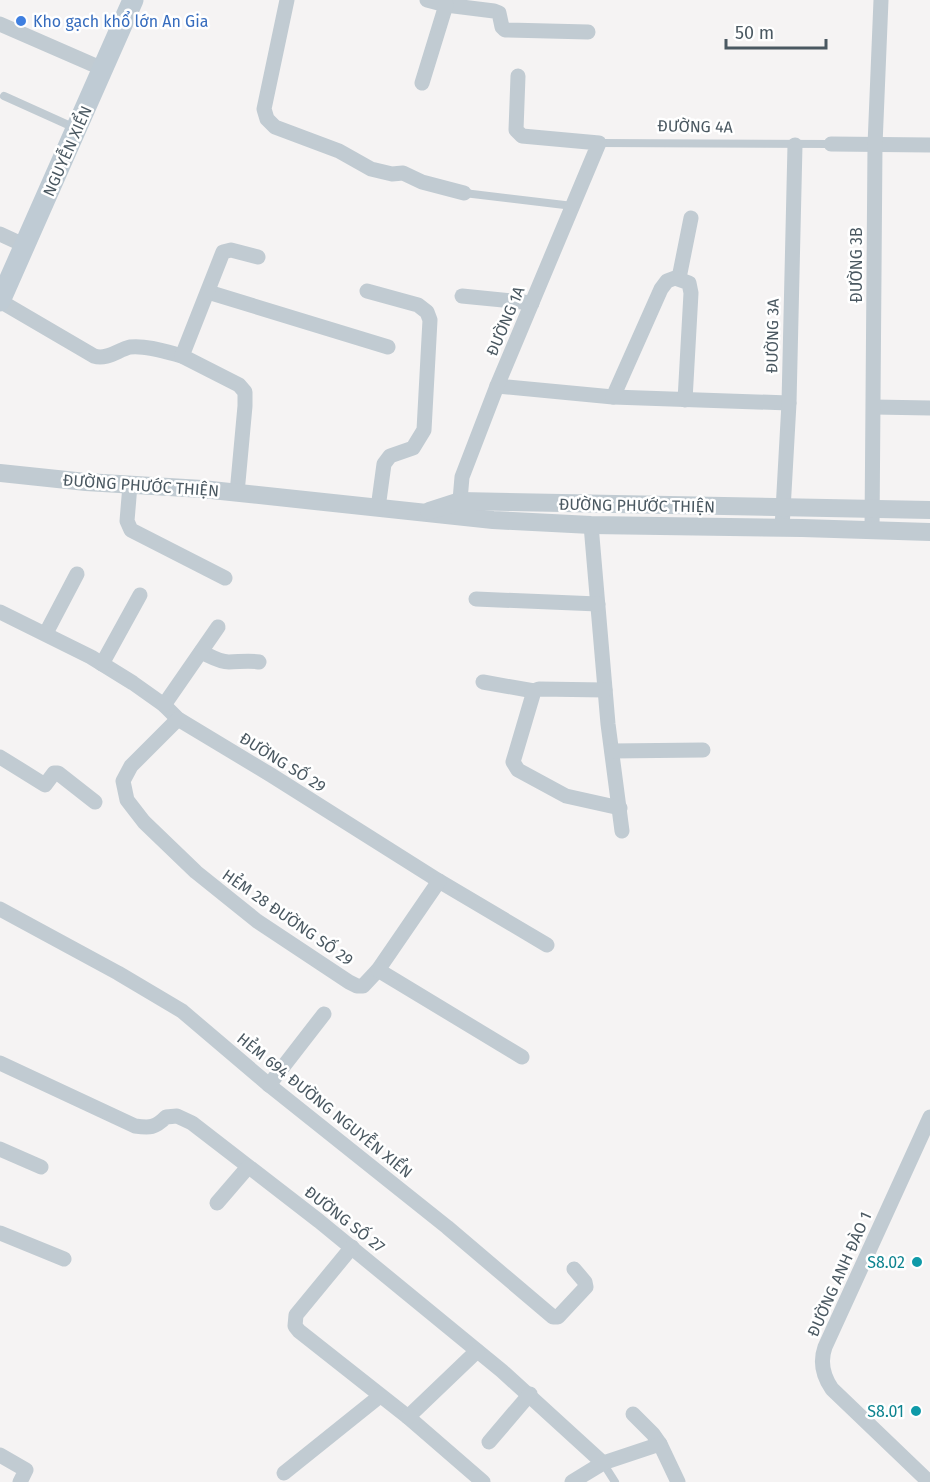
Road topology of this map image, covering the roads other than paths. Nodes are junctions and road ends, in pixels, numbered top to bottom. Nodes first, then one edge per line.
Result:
1 (133, 0) edge
2 (287, 0) edge
3 (427, 0) edge
4 (881, 0) edge
5 (446, 5) junction
6 (0, 24) edge
7 (588, 32) dead end
8 (103, 69) junction
9 (518, 76) dead end
10 (422, 83) dead end
11 (4, 96) dead end
12 (77, 129) junction
13 (599, 143) junction
14 (831, 144) joint
15 (795, 145) junction
16 (875, 145) junction
17 (930, 145) edge
18 (464, 193) joint
19 (573, 206) junction
20 (691, 218) dead end
21 (0, 234) edge
22 (26, 246) junction
23 (258, 257) dead end
24 (679, 278) junction
25 (367, 291) dead end
26 (208, 292) junction
27 (462, 296) dead end
28 (0, 301) edge
29 (532, 303) junction
30 (388, 347) dead end
31 (182, 356) junction
32 (497, 386) junction
33 (613, 397) junction
34 (685, 400) junction
35 (789, 403) junction
36 (874, 407) junction
37 (930, 408) edge
38 (0, 473) edge
39 (130, 485) junction
40 (237, 493) junction
41 (378, 508) junction
42 (791, 508) junction
43 (459, 509) junction
44 (872, 509) junction
45 (930, 510) edge
46 (591, 525) junction
47 (782, 528) junction
48 (872, 530) junction
49 (930, 532) edge
50 (77, 574) dead end
51 (225, 578) dead end
52 (140, 595) dead end
53 (476, 599) dead end
54 (598, 604) junction
55 (0, 612) edge
56 (218, 627) dead end
57 (46, 633) junction
58 (201, 652) junction
59 (259, 662) dead end
60 (102, 664) junction
61 (483, 682) dead end
62 (605, 690) junction
63 (534, 691) junction
64 (164, 705) junction
65 (178, 719) junction
66 (703, 750) dead end
67 (612, 752) junction
68 (0, 757) edge
69 (95, 802) dead end
70 (620, 808) junction
71 (622, 831) dead end
72 (438, 881) junction
73 (0, 909) edge
74 (547, 945) dead end
75 (378, 970) junction
76 (324, 1014) dead end
77 (522, 1057) dead end
78 (0, 1063) edge
79 (269, 1085) junction
80 (930, 1118) edge
81 (0, 1149) edge
82 (41, 1167) dead end
83 (248, 1167) junction
84 (217, 1203) dead end
85 (0, 1233) edge
86 (352, 1247) junction
87 (64, 1259) dead end
88 (574, 1269) dead end
89 (477, 1351) junction
90 (530, 1395) junction
91 (380, 1396) junction
92 (633, 1414) dead end
93 (408, 1417) junction
94 (489, 1442) dead end
95 (660, 1444) junction
96 (0, 1455) edge
97 (603, 1463) junction
98 (284, 1473) dead end
99 (20, 1482) edge
100 (483, 1482) edge
101 (572, 1482) edge
102 (615, 1482) edge
103 (678, 1482) edge
104 (929, 1482) edge

1 - 8 main road, NGUYỄN XIỂN
2 - 18 street
3 - 5 street
4 - 16 street, ĐƯỜNG 3B
5 - 7 street
5 - 10 street
6 - 8 street
8 - 12 main road, NGUYỄN XIỂN
9 - 13 street, ĐƯỜNG 4A
11 - 12 lane
12 - 22 main road, NGUYỄN XIỂN
13 - 15 lane, ĐƯỜNG 4A
13 - 19 street, ĐƯỜNG 1A
14 - 15 lane, ĐƯỜNG 4A
14 - 16 street, ĐƯỜNG 4A
15 - 35 street, ĐƯỜNG 3A
16 - 17 street, ĐƯỜNG 4A
16 - 36 street, ĐƯỜNG 3B
18 - 19 lane
19 - 29 street, ĐƯỜNG 1A
20 - 24 street
21 - 22 street
22 - 28 main road, NGUYỄN XIỂN
23 - 26 street
24 - 33 street
24 - 34 street
25 - 41 street
26 - 30 street
26 - 31 street
27 - 29 street
28 - 31 street
29 - 32 street, ĐƯỜNG 1A
31 - 40 street
32 - 33 street
32 - 43 street, ĐƯỜNG 1A
33 - 34 street
34 - 35 street
35 - 42 street, ĐƯỜNG 3A
36 - 37 street
36 - 44 street, ĐƯỜNG 3B
38 - 39 street, ĐƯỜNG PHƯỚC THIỆN
39 - 40 street, ĐƯỜNG PHƯỚC THIỆN
39 - 51 street
40 - 41 street, ĐƯỜNG PHƯỚC THIỆN
41 - 43 street, ĐƯỜNG PHƯỚC THIỆN
42 - 43 street, ĐƯỜNG PHƯỚC THIỆN
42 - 44 street, ĐƯỜNG PHƯỚC THIỆN
42 - 47 street, ĐƯỜNG 3A
43 - 46 street, ĐƯỜNG PHƯỚC THIỆN
44 - 45 street, ĐƯỜNG PHƯỚC THIỆN
44 - 48 street, ĐƯỜNG 3B
46 - 47 street, ĐƯỜNG PHƯỚC THIỆN
46 - 54 street
47 - 48 street, ĐƯỜNG PHƯỚC THIỆN
48 - 49 street, ĐƯỜNG PHƯỚC THIỆN
50 - 57 street
52 - 60 street
53 - 54 street
54 - 62 street
55 - 57 street, ĐƯỜNG SỐ 29
56 - 58 street
57 - 60 street, ĐƯỜNG SỐ 29
58 - 59 street
58 - 64 street
60 - 64 street, ĐƯỜNG SỐ 29
61 - 63 street
62 - 63 street
62 - 67 street
63 - 70 street
64 - 65 street, ĐƯỜNG SỐ 29
65 - 72 street, ĐƯỜNG SỐ 29
65 - 75 street, HẺM 28 ĐƯỜNG SỐ 29
66 - 67 street
67 - 70 street
68 - 69 street
70 - 71 street
72 - 74 street, ĐƯỜNG SỐ 29
72 - 75 street, HẺM 28 ĐƯỜNG SỐ 29
73 - 79 street, HẺM 694 ĐƯỜNG NGUYỄN XIỂN
75 - 77 street
76 - 79 street
78 - 83 street, ĐƯỜNG SỐ 27
79 - 88 street, HẺM 694 ĐƯỜNG NGUYỄN XIỂN
80 - 104 street, ĐƯỜNG ANH ĐÀO 1
81 - 82 street
83 - 84 street
83 - 86 street, ĐƯỜNG SỐ 27
85 - 87 street
86 - 89 street, ĐƯỜNG SỐ 27
86 - 91 street
89 - 90 street, ĐƯỜNG SỐ 27
89 - 93 street
90 - 94 street
90 - 97 street, ĐƯỜNG SỐ 27
91 - 93 street
91 - 98 street
92 - 95 street
93 - 100 street
95 - 97 street
95 - 103 street
96 - 99 street
97 - 101 street
97 - 102 lane

